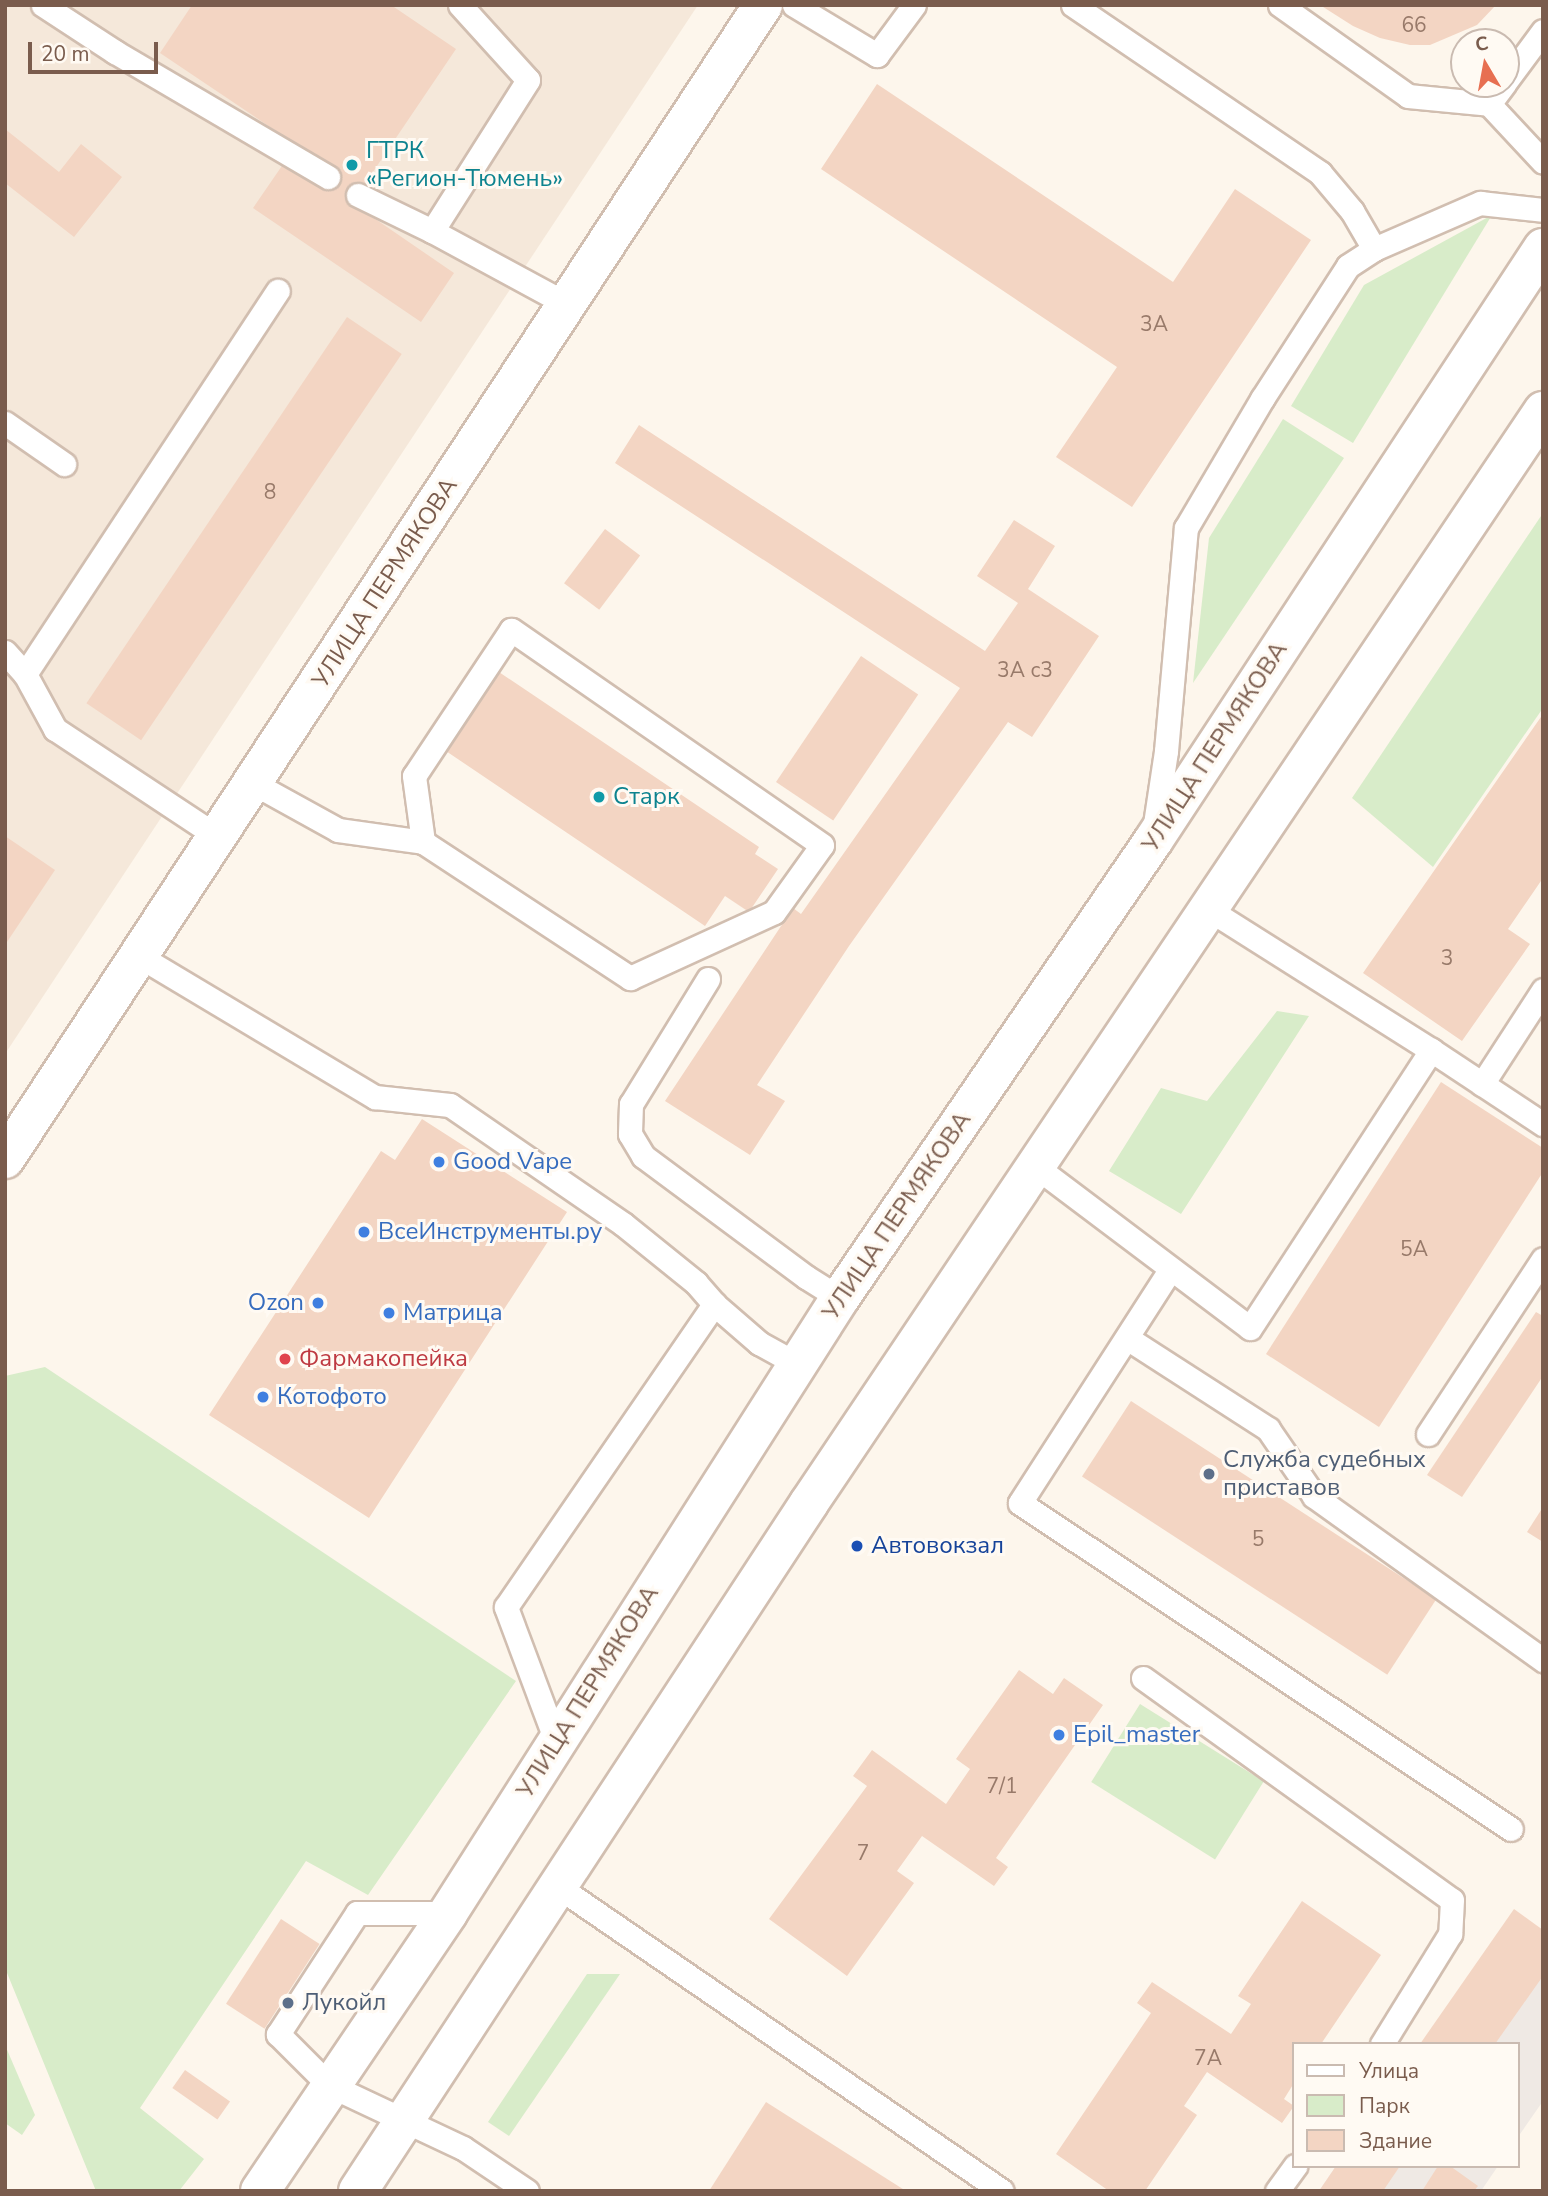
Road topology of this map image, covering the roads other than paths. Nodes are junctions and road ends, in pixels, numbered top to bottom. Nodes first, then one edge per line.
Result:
1 (43, 5) edge
2 (460, 5) edge
3 (763, 5) edge
4 (794, 5) edge
5 (914, 5) edge
6 (1073, 5) edge
7 (1280, 5) edge
8 (1543, 31) edge
9 (1520, 62) edge
10 (1494, 98) edge
11 (1489, 104) junction
12 (1543, 162) edge
13 (328, 177) dead end
14 (358, 195) dead end
15 (1543, 211) edge
16 (432, 231) junction
17 (1543, 248) edge
18 (1374, 249) junction
19 (278, 291) dead end
20 (567, 304) junction
21 (1543, 411) edge
22 (5, 423) edge
23 (64, 464) dead end
24 (5, 652) edge
25 (25, 674) junction
26 (253, 783) junction
27 (218, 837) junction
28 (1153, 841) junction
29 (423, 842) junction
30 (1208, 909) junction
31 (139, 956) junction
32 (708, 979) dead end
33 (1543, 990) edge
34 (1431, 1050) junction
35 (1482, 1084) junction
36 (1543, 1124) edge
37 (5, 1159) edge
38 (1035, 1166) junction
39 (1543, 1259) edge
40 (1170, 1270) junction
41 (840, 1298) junction
42 (714, 1304) junction
43 (1127, 1338) junction
44 (797, 1364) junction
45 (1428, 1434) dead end
46 (1543, 1660) edge
47 (1143, 1678) dead end
48 (556, 1741) junction
49 (1511, 1829) dead end
50 (557, 1886) junction
51 (448, 1913) junction
52 (1382, 2042) edge
53 (329, 2085) junction
54 (405, 2119) junction
55 (1294, 2168) edge
56 (260, 2191) edge
57 (358, 2191) edge
58 (527, 2191) edge
59 (1002, 2191) edge
60 (1277, 2191) edge

1 - 13 lane
2 - 16 lane
3 - 20 main road, УЛИЦА ПЕРМЯКОВА
4 - 5 lane
6 - 18 lane
7 - 11 lane
8 - 9 lane
10 - 11 lane
11 - 12 lane
14 - 16 lane
15 - 18 lane
16 - 20 lane
17 - 28 main road, УЛИЦА ПЕРМЯКОВА
18 - 28 lane
19 - 25 lane
20 - 26 main road, УЛИЦА ПЕРМЯКОВА
21 - 30 main road
22 - 23 lane
24 - 25 lane
25 - 27 lane
26 - 27 main road, УЛИЦА ПЕРМЯКОВА
26 - 29 lane
27 - 31 main road, УЛИЦА ПЕРМЯКОВА
28 - 41 main road, УЛИЦА ПЕРМЯКОВА
29 - 29 lane
30 - 34 lane
30 - 38 main road
31 - 37 main road, УЛИЦА ПЕРМЯКОВА
31 - 42 lane
32 - 41 lane
33 - 35 lane
34 - 35 lane
34 - 40 lane
35 - 36 lane
38 - 40 lane
38 - 50 main road
39 - 45 lane
40 - 43 lane
41 - 44 main road, УЛИЦА ПЕРМЯКОВА
42 - 44 lane
42 - 48 lane
43 - 46 lane
43 - 49 lane
44 - 48 main road, УЛИЦА ПЕРМЯКОВА
47 - 52 lane
48 - 51 main road, УЛИЦА ПЕРМЯКОВА
50 - 54 main road
50 - 59 lane
51 - 53 main road, УЛИЦА ПЕРМЯКОВА
51 - 53 lane
53 - 54 lane
53 - 56 main road, УЛИЦА ПЕРМЯКОВА
54 - 57 main road
54 - 58 lane
55 - 60 lane

